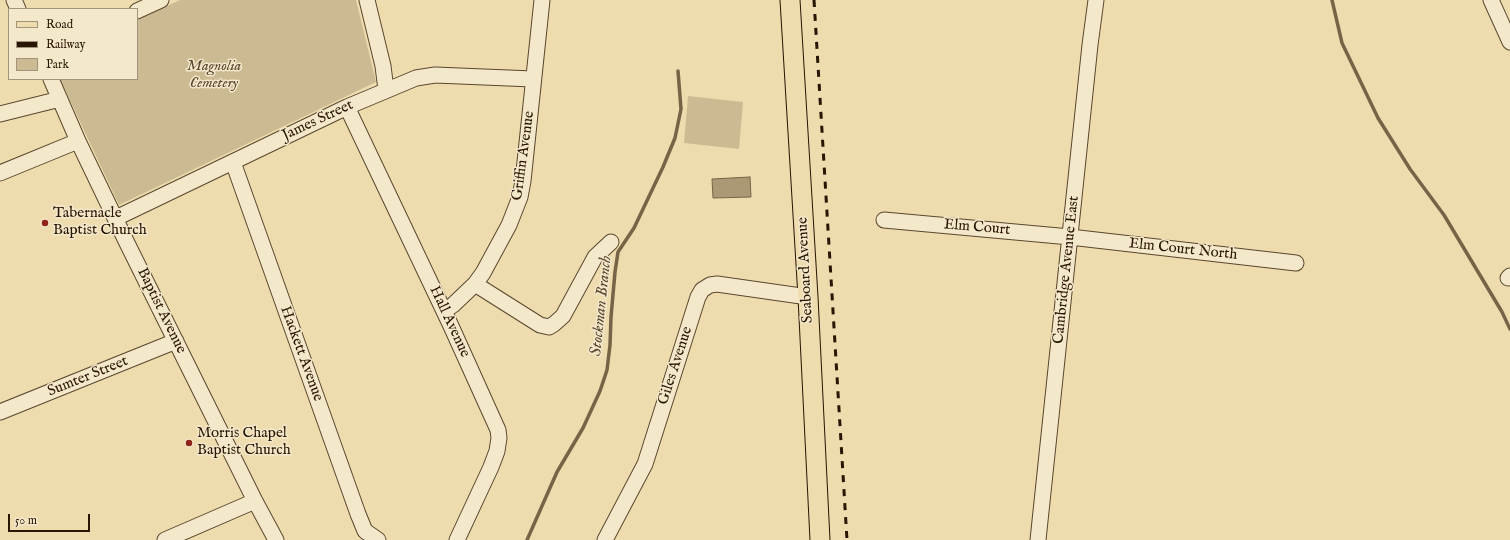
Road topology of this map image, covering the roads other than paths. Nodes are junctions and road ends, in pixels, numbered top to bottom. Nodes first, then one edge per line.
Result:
1 (161, 0) edge
2 (367, 0) edge
3 (542, 0) edge
4 (790, 0) edge
5 (1096, 0) edge
6 (1491, 0) edge
7 (138, 11) edge
8 (1510, 42) edge
9 (533, 79) junction
10 (51, 80) edge
11 (386, 90) junction
12 (60, 99) junction
13 (347, 107) junction
14 (0, 114) edge
15 (78, 140) junction
16 (233, 162) junction
17 (0, 173) edge
18 (116, 218) junction
19 (884, 220) dead end
20 (1070, 237) junction
21 (611, 242) dead end
22 (1296, 262) dead end
23 (475, 284) junction
24 (808, 297) junction
25 (444, 311) junction
26 (176, 341) junction
27 (0, 412) edge
28 (255, 501) junction
29 (363, 536) edge
30 (165, 540) edge
31 (276, 540) edge
32 (378, 540) edge
33 (457, 540) edge
34 (605, 540) edge
35 (820, 540) edge
36 (1038, 540) edge

1 - 7 street
2 - 11 street
3 - 9 street, Griffin Avenue
4 - 24 main road, Seaboard Avenue
5 - 20 street, Cambridge Avenue East
6 - 8 street
9 - 11 street, James Street
9 - 23 street, Griffin Avenue
10 - 12 street, Baptist Avenue
11 - 13 street, James Street
12 - 14 street
12 - 15 street, Baptist Avenue
13 - 16 street, James Street
13 - 25 street, Hall Avenue
15 - 17 street
15 - 18 street, Baptist Avenue
16 - 18 street, James Street
16 - 29 street, Hackett Avenue
18 - 26 street, Baptist Avenue
19 - 20 street, Elm Court
20 - 22 street, Elm Court North
20 - 36 street, Cambridge Avenue East
21 - 23 street
23 - 25 street, Griffin Avenue
24 - 34 street, Giles Avenue
24 - 35 main road, Seaboard Avenue
25 - 33 street, Hall Avenue
26 - 27 street, Sumter Street
26 - 28 street, Baptist Avenue
28 - 30 street
28 - 31 street, Baptist Avenue
29 - 32 street, Hackett Avenue

